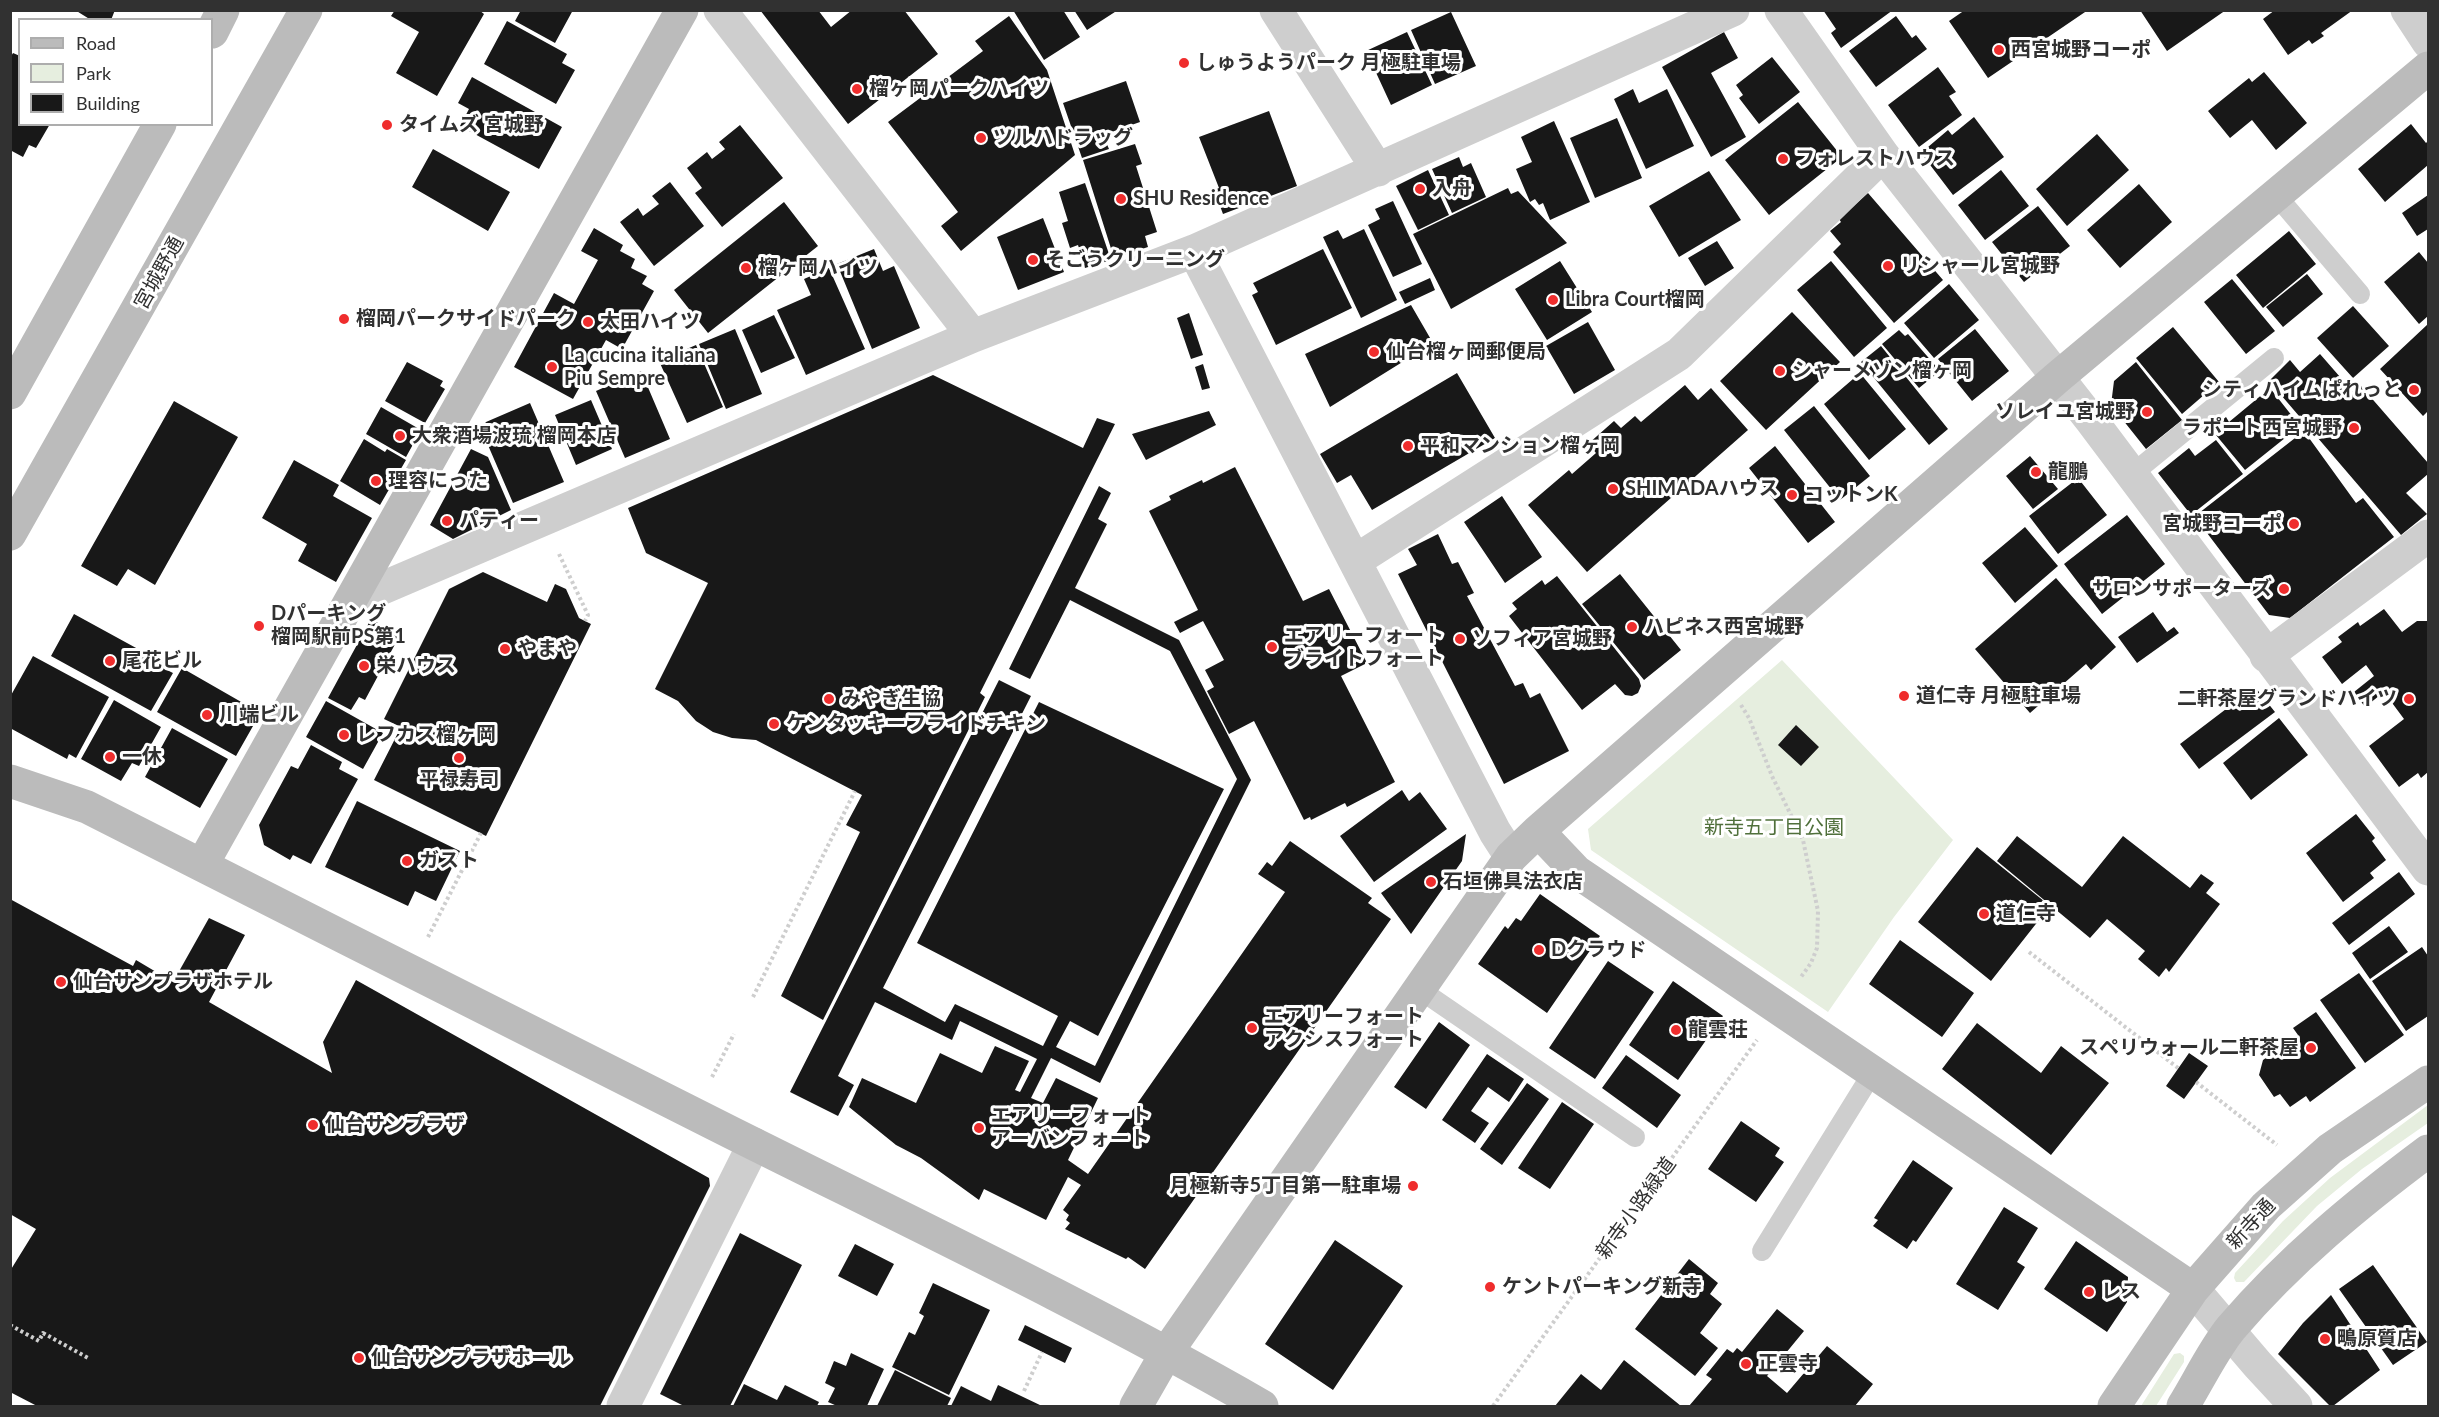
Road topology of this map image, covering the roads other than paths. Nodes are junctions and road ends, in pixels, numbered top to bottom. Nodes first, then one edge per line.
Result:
1 (223, 10) edge
2 (306, 10) edge
3 (681, 10) edge
4 (720, 10) edge
5 (1276, 10) edge
6 (1733, 10) edge
7 (1781, 10) edge
8 (2407, 10) edge
9 (213, 30) edge
10 (2428, 42) edge
11 (2428, 68) edge
12 (159, 126) edge
13 (1883, 155) junction
14 (1378, 170) junction
15 (2276, 195) junction
16 (1194, 251) junction
17 (2360, 294) dead end
18 (973, 336) junction
19 (2274, 358) dead end
20 (2058, 377) junction
21 (10, 393) edge
22 (2131, 475) junction
23 (10, 534) edge
24 (2428, 536) edge
25 (1355, 561) junction
26 (352, 601) junction
27 (2266, 656) junction
28 (10, 781) edge
29 (1538, 831) junction
30 (1511, 857) junction
31 (202, 866) junction
32 (2428, 868) edge
33 (1419, 989) junction
34 (1873, 1072) junction
35 (2428, 1082) edge
36 (1635, 1137) dead end
37 (754, 1144) junction
38 (2428, 1151) edge
39 (1762, 1251) dead end
40 (2193, 1288) junction
41 (2230, 1330) junction
42 (1167, 1352) junction
43 (623, 1407) edge
44 (1136, 1407) edge
45 (1262, 1407) edge
46 (2115, 1407) edge
47 (2183, 1407) edge
48 (2296, 1407) edge

1 - 9 street
2 - 23 street, 宮城野通
3 - 26 street
4 - 18 street
5 - 14 street
6 - 14 street
7 - 13 street
8 - 10 street
11 - 15 street
12 - 21 street
13 - 20 street
13 - 25 street
14 - 16 street
15 - 17 lane
15 - 20 street
16 - 18 street
16 - 25 street
18 - 26 street
19 - 22 lane
20 - 22 street
20 - 29 street
22 - 27 street
24 - 27 street
25 - 30 street
26 - 31 street
27 - 32 street
28 - 31 street
29 - 30 street
29 - 34 street
30 - 33 street
31 - 37 street
33 - 36 lane
33 - 42 street
34 - 39 lane
34 - 40 street
35 - 40 street, 新寺通
37 - 42 street
37 - 43 street
38 - 41 street
40 - 41 street
40 - 46 street, 新寺通
41 - 47 street
41 - 48 street
42 - 44 street
42 - 45 street

